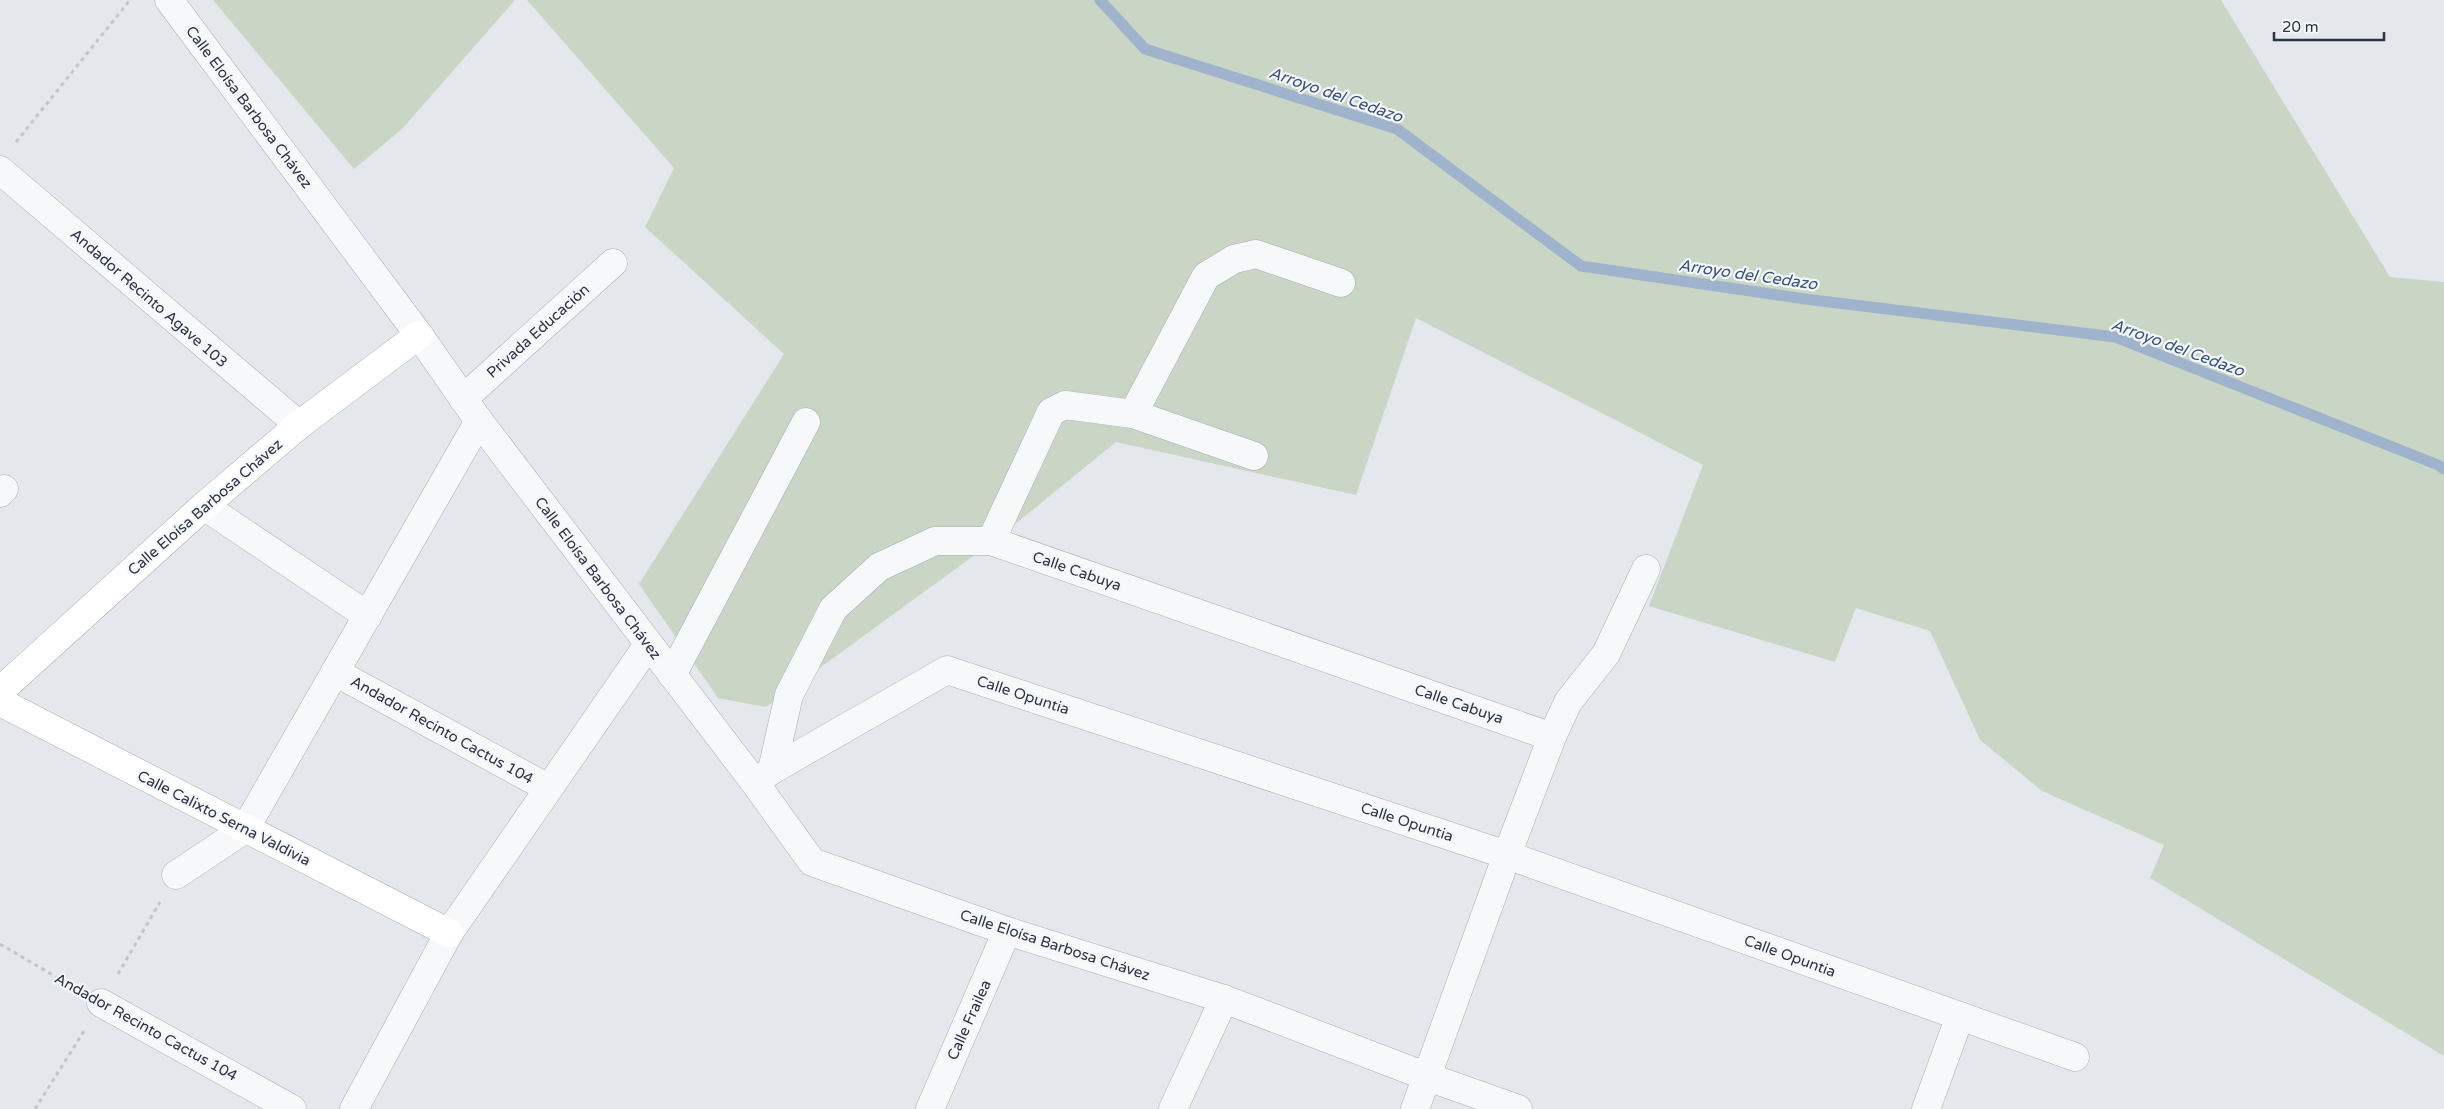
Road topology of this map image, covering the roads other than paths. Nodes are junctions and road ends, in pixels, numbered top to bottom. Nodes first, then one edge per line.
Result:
1 (170, 0) edge
2 (0, 170) edge
3 (613, 263) dead end
4 (1340, 283) dead end
5 (419, 335) junction
6 (463, 399) junction
7 (1133, 414) junction
8 (480, 421) junction
9 (806, 422) dead end
10 (299, 425) junction
11 (1254, 456) dead end
12 (204, 506) junction
13 (991, 541) junction
14 (1646, 569) dead end
15 (368, 616) junction
16 (648, 645) junction
17 (335, 672) junction
18 (672, 675) junction
19 (0, 691) edge
20 (0, 702) edge
21 (1552, 737) junction
22 (763, 776) junction
23 (548, 788) junction
24 (245, 829) junction
25 (1507, 855) junction
26 (176, 876) dead end
27 (1008, 931) junction
28 (449, 933) junction
29 (1224, 999) junction
30 (101, 1003) road end
31 (1960, 1016) junction
32 (2075, 1057) dead end
33 (1428, 1078) junction
34 (292, 1109) edge
35 (354, 1109) edge
36 (930, 1109) edge
37 (1173, 1109) edge
38 (1415, 1109) edge
39 (1518, 1109) edge
40 (1926, 1109) edge

1 - 5 street, Calle Eloísa Barbosa Chávez
2 - 10 street, Andador Recinto Agave 103
3 - 6 street, Privada Educación
4 - 7 street
5 - 6 street, Calle Eloísa Barbosa Chávez
5 - 10 street, Calle Eloísa Barbosa Chávez
6 - 8 street, Calle Eloísa Barbosa Chávez
7 - 11 street
7 - 13 street
8 - 15 street
8 - 16 street, Calle Eloísa Barbosa Chávez
9 - 18 street, Calle Eloísa Barbosa Chávez
10 - 12 street, Calle Eloísa Barbosa Chávez
12 - 15 street
12 - 19 street, Calle Eloísa Barbosa Chávez
13 - 21 street, Calle Cabuya
13 - 22 street
14 - 21 street
15 - 17 street
16 - 18 street, Calle Eloísa Barbosa Chávez
16 - 23 street, Andador Recinto Cactus 104
17 - 23 street, Andador Recinto Cactus 104
17 - 24 street
18 - 22 street, Calle Eloísa Barbosa Chávez
20 - 24 street, Calle Calixto Serna Valdivia
21 - 25 street
22 - 25 street, Calle Opuntia
22 - 27 street, Calle Eloísa Barbosa Chávez
23 - 28 street, Andador Recinto Cactus 104
24 - 26 street
24 - 28 street, Calle Calixto Serna Valdivia
25 - 31 street, Calle Opuntia
25 - 33 street
27 - 29 street, Calle Eloísa Barbosa Chávez
27 - 36 street, Calle Frailea
28 - 35 street, Andador Recinto Cactus 104
29 - 33 street, Calle Eloísa Barbosa Chávez
29 - 37 street
30 - 34 street, Andador Recinto Cactus 104
31 - 32 street, Calle Opuntia
31 - 40 street
33 - 38 street
33 - 39 street, Calle Eloísa Barbosa Chávez

